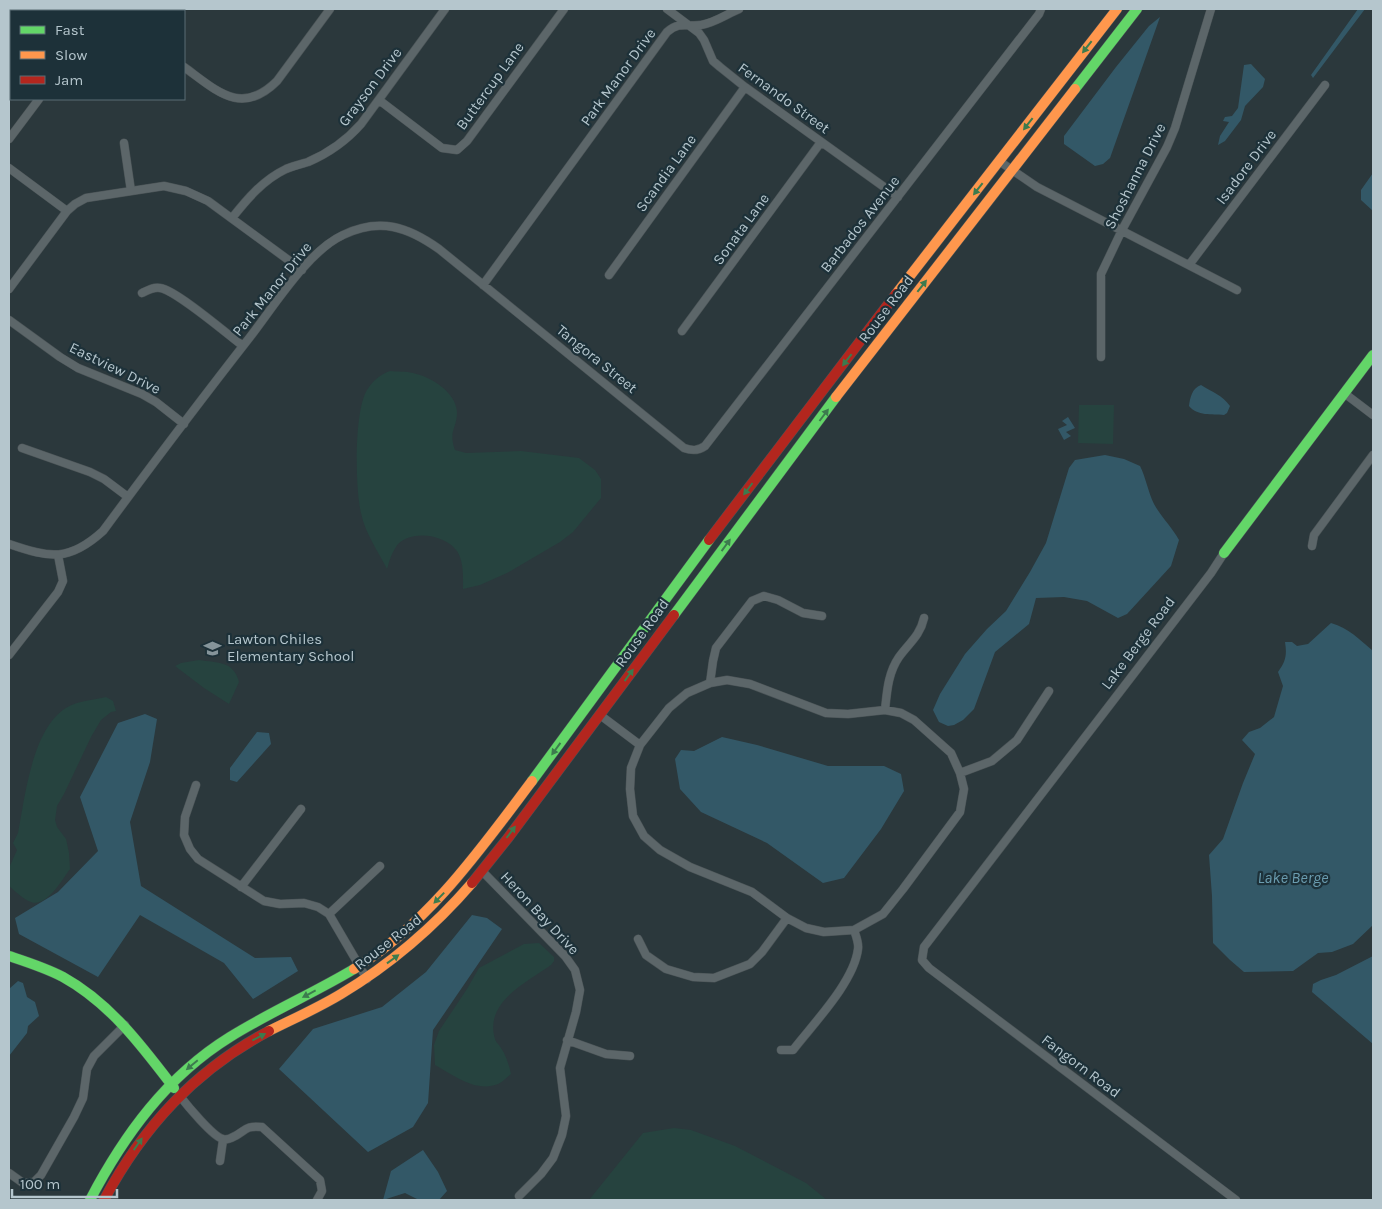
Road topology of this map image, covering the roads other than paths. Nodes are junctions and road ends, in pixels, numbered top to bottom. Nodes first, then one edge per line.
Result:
1 (330, 9) edge
2 (446, 9) edge
3 (564, 9) edge
4 (667, 9) edge
5 (739, 9) edge
6 (1041, 9) edge
7 (1117, 9) edge
8 (1137, 9) edge
9 (1211, 9) edge
10 (690, 25) junction
11 (185, 68) edge
12 (1325, 85) dead end
13 (745, 88) junction
14 (38, 100) edge
15 (378, 100) junction
16 (9, 139) edge
17 (821, 142) junction
18 (124, 143) dead end
19 (999, 161) junction
20 (9, 168) edge
21 (1012, 170) junction
22 (130, 191) junction
23 (898, 197) junction
24 (67, 211) junction
25 (232, 218) junction
26 (1122, 230) junction
27 (1189, 265) junction
28 (302, 270) junction
29 (609, 275) dead end
30 (483, 285) junction
31 (9, 289) edge
32 (1238, 290) dead end
33 (142, 293) dead end
34 (9, 320) edge
35 (682, 331) dead end
36 (243, 346) junction
37 (1373, 355) edge
38 (1101, 357) dead end
39 (1344, 393) junction
40 (1373, 415) edge
41 (184, 424) junction
42 (22, 448) dead end
43 (695, 450) joint
44 (1373, 455) edge
45 (128, 497) junction
46 (9, 544) edge
47 (1312, 546) dead end
48 (1224, 553) joint
49 (58, 555) junction
50 (822, 616) dead end
51 (924, 618) dead end
52 (9, 656) edge
53 (710, 682) junction
54 (1049, 691) dead end
55 (885, 710) junction
56 (600, 715) junction
57 (640, 745) junction
58 (960, 772) junction
59 (196, 784) dead end
60 (301, 809) dead end
61 (380, 866) dead end
62 (482, 871) junction
63 (241, 887) junction
64 (329, 914) junction
65 (787, 918) junction
66 (854, 930) junction
67 (638, 939) dead end
68 (924, 947) joint
69 (9, 956) edge
70 (359, 966) junction
71 (366, 979) junction
72 (125, 1025) junction
73 (567, 1040) junction
74 (781, 1050) dead end
75 (630, 1056) dead end
76 (171, 1084) junction
77 (179, 1095) junction
78 (223, 1140) junction
79 (220, 1162) dead end
80 (9, 1172) edge
81 (519, 1196) dead end
82 (90, 1200) edge
83 (104, 1200) edge
84 (317, 1200) edge
85 (1236, 1200) edge

1 - 11 street
2 - 15 street, Grayson Drive
3 - 15 street, Buttercup Lane
4 - 10 street, Fernando Street
5 - 10 street, Park Manor Drive
6 - 23 street, Barbados Avenue
7 -> 19 street, Rouse Road
8 - 21 street, Rouse Road
9 - 26 street, Shoshanna Drive
10 - 13 street, Fernando Street
10 - 30 street, Park Manor Drive
12 - 27 street, Isadore Drive
13 - 17 street, Fernando Street
13 - 29 street, Scandia Lane
14 - 16 street
15 - 25 street, Grayson Drive
17 - 23 street, Fernando Street
17 - 35 street, Sonata Lane
18 - 22 street
19 - 21 street
19 -> 70 street, Rouse Road
20 - 24 street
21 - 26 street
56 -> 21 street, Rouse Road
22 - 24 street
22 - 25 street
23 - 43 street, Barbados Avenue
24 - 31 street
25 - 28 street
26 - 27 street
26 - 38 street, Shoshanna Drive
27 - 32 street
28 - 30 street, Park Manor Drive
28 - 36 street, Park Manor Drive
30 - 43 street, Tangora Street
33 - 36 street
34 - 41 street, Eastview Drive
36 - 41 street, Park Manor Drive
37 - 39 street, Lake Berge Road
39 - 40 street
39 - 48 street, Lake Berge Road
41 - 45 street, Park Manor Drive
42 - 45 street
44 - 47 street
45 - 49 street, Park Manor Drive
46 - 49 street, Park Manor Drive
48 - 68 street, Lake Berge Road
49 - 52 street
50 - 53 street
51 - 55 street
53 - 55 street
53 - 57 street
54 - 58 street
55 - 58 street
56 - 57 street
62 -> 56 street, Rouse Road
57 - 65 street
58 - 66 street
59 - 63 street
60 - 63 street
61 - 64 street
71 -> 62 street, Rouse Road
62 - 73 street, Heron Bay Drive
63 - 64 street
64 - 70 street
65 - 66 street
65 - 67 street
66 - 74 street
68 - 85 street, Fangorn Road
69 - 72 street
70 - 71 street
70 -> 76 street, Rouse Road
77 -> 71 street, Rouse Road
72 - 76 street
72 - 80 street
73 - 75 street
73 - 81 street, Heron Bay Drive
76 - 77 street
76 - 82 street, Rouse Road
77 - 78 street
83 -> 77 street, Rouse Road
78 - 79 street
78 - 84 street

